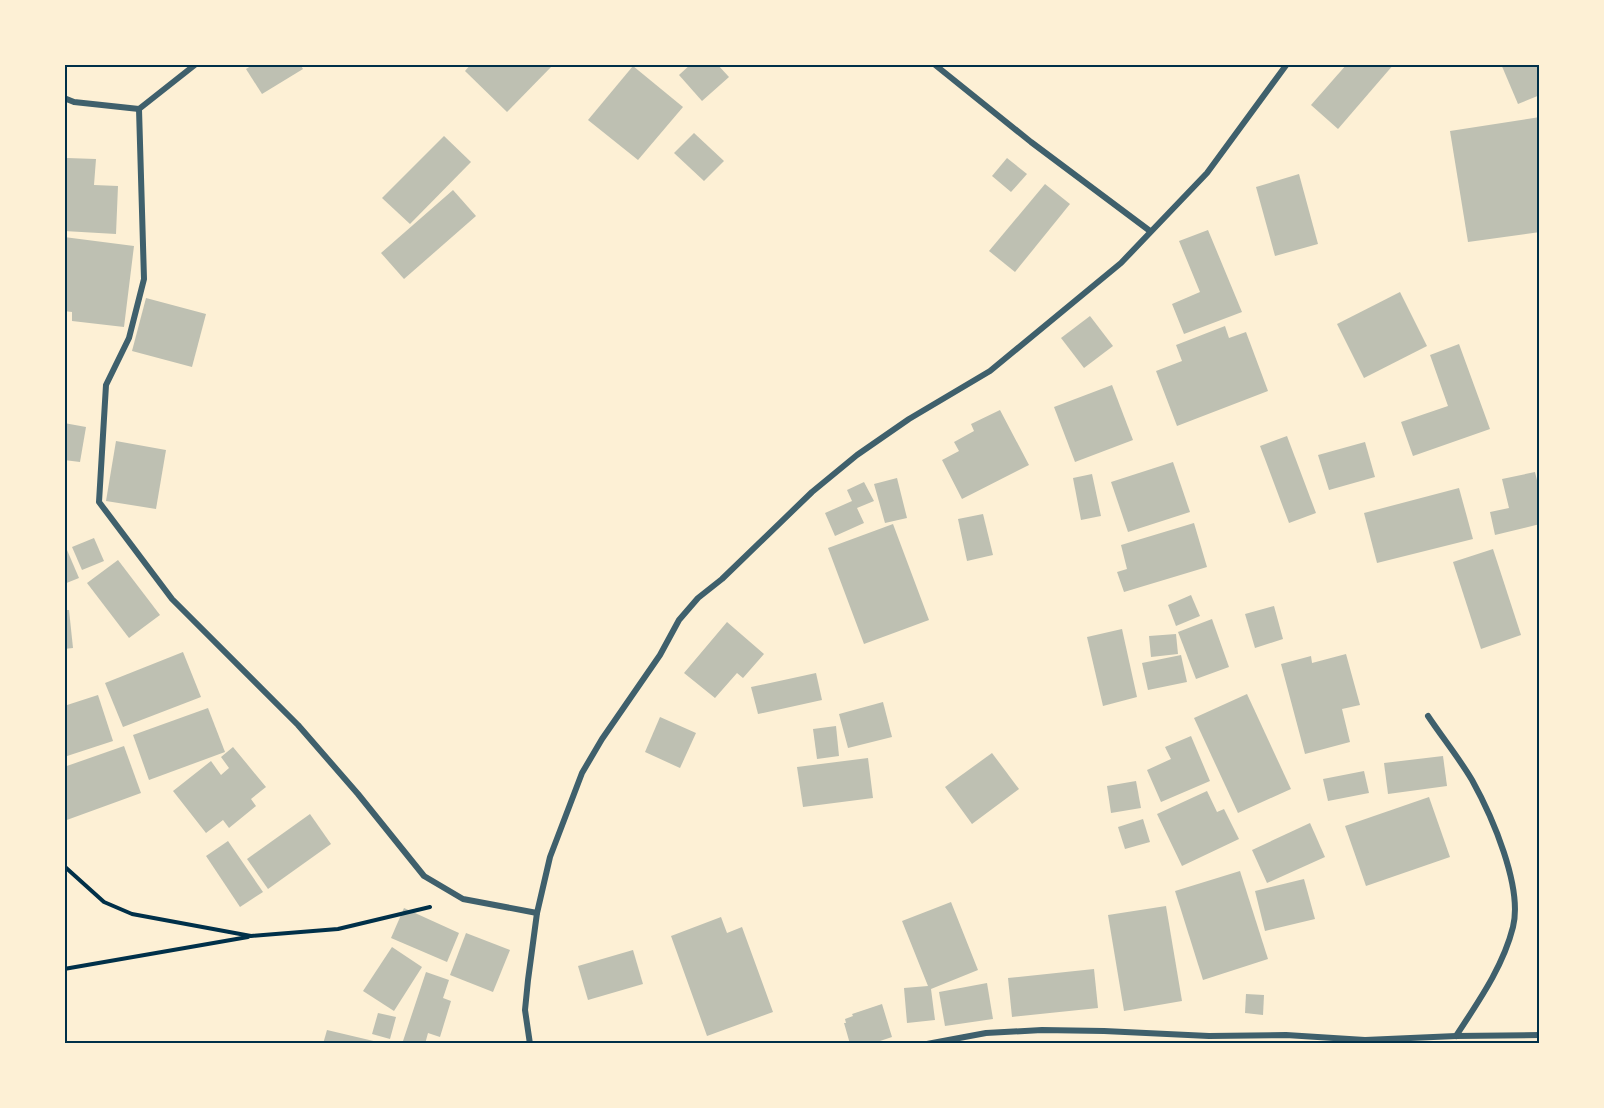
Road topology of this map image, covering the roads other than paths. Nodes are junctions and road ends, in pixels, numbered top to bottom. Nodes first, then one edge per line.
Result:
1 (196, 64) edge
2 (934, 64) edge
3 (1287, 64) edge
4 (64, 98) edge
5 (139, 109) junction
6 (1150, 231) junction
7 (1428, 716) dead end
8 (537, 913) junction
9 (1286, 1035) junction
10 (1539, 1035) edge
11 (1456, 1036) junction
12 (530, 1044) edge
13 (927, 1044) edge
14 (1286, 1044) edge

1 - 5 street
2 - 6 street
3 - 6 street
4 - 5 street
5 - 8 street
6 - 8 street
7 - 11 street
8 - 12 street
9 - 11 street
9 - 13 street
9 - 14 street
10 - 11 street

